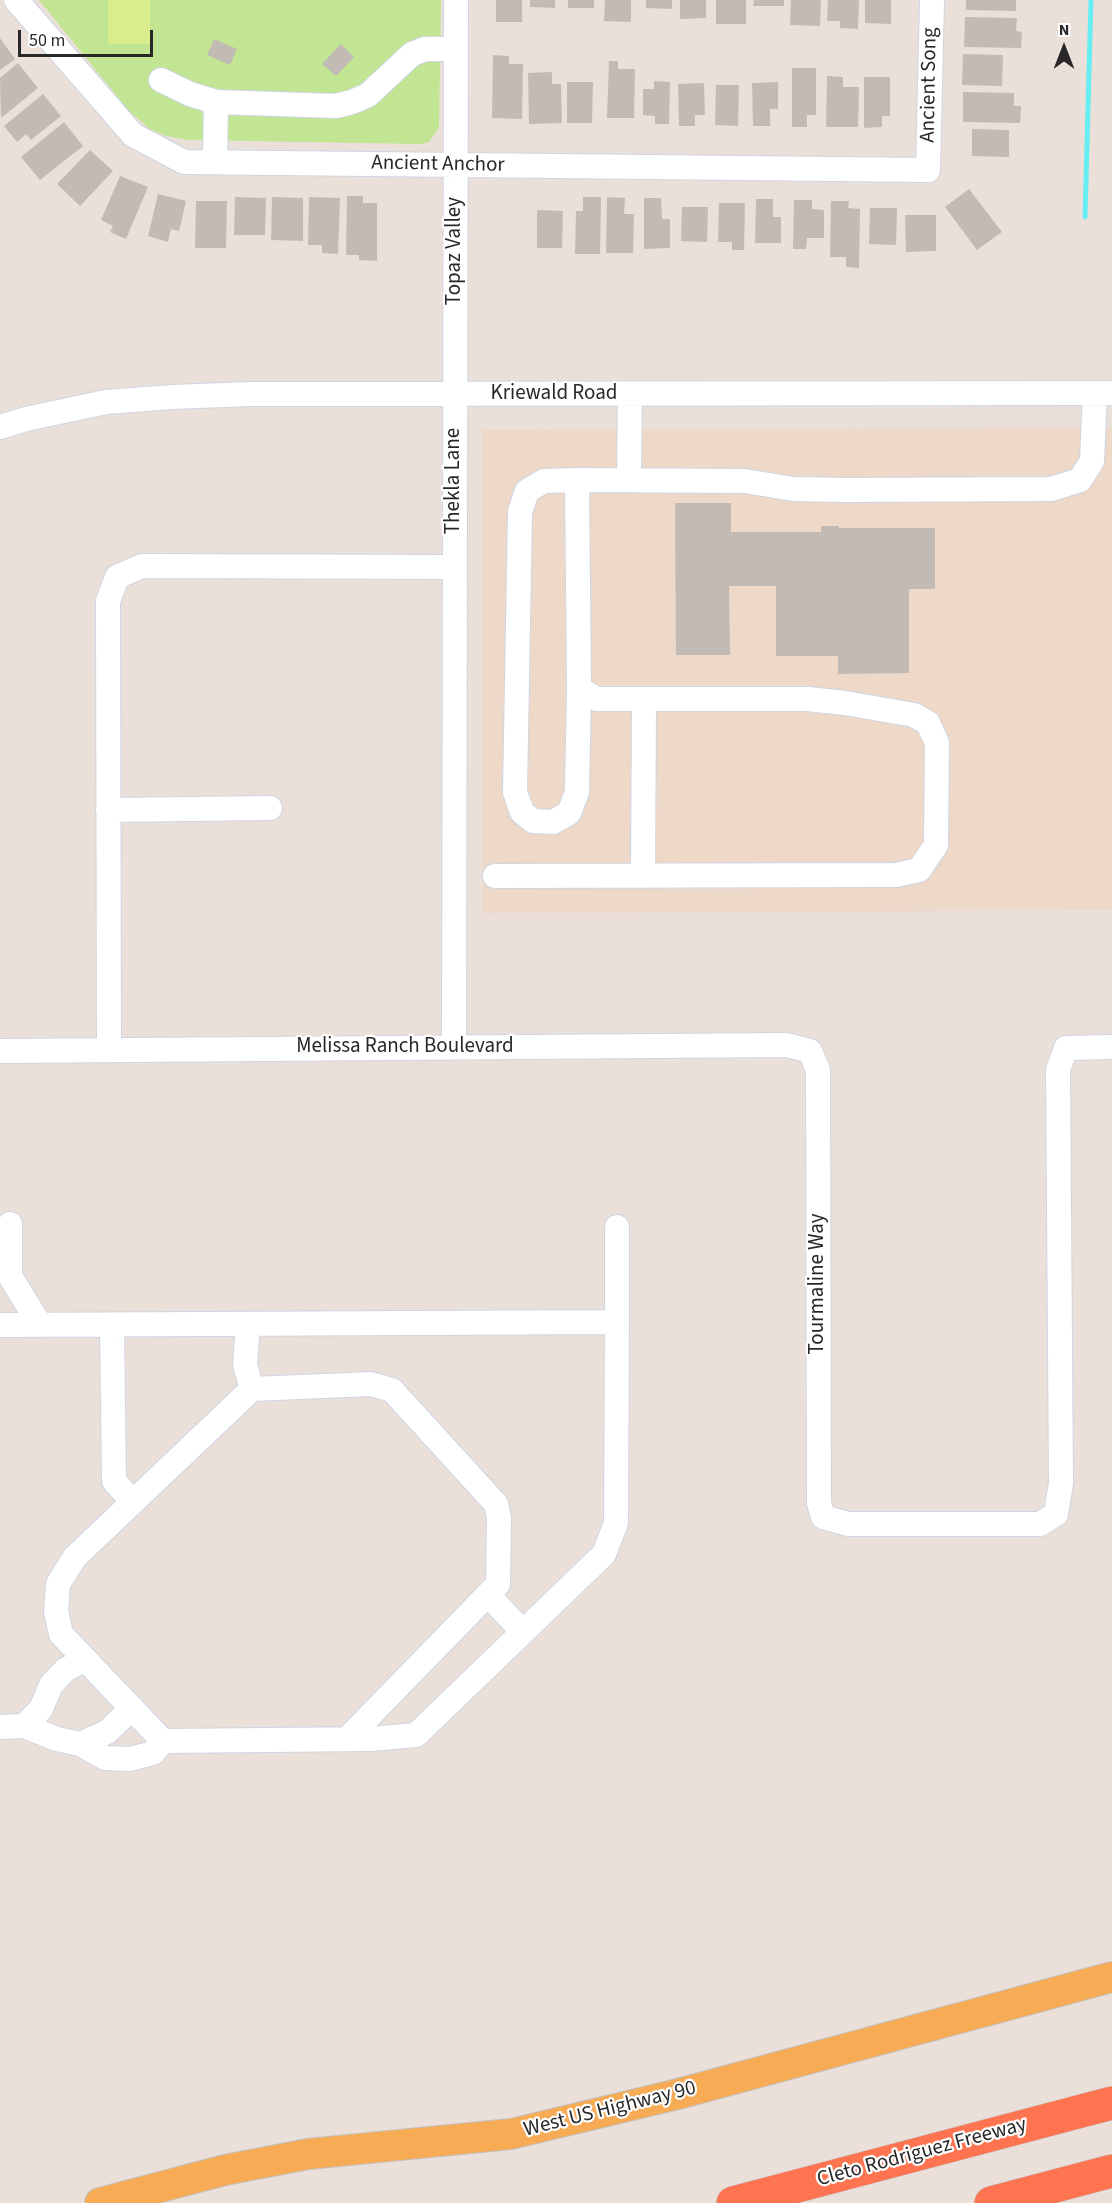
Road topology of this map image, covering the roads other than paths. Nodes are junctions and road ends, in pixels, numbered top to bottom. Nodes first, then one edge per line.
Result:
1 (16, 0) edge
2 (456, 0) edge
3 (932, 0) edge
4 (456, 49) junction
5 (160, 80) dead end
6 (216, 102) junction
7 (215, 162) junction
8 (455, 165) junction
9 (928, 171) joint
10 (1103, 393) edge
11 (454, 394) junction
12 (630, 394) junction
13 (0, 427) edge
14 (577, 480) junction
15 (629, 480) junction
16 (454, 567) junction
17 (579, 689) junction
18 (644, 699) junction
19 (270, 808) dead end
20 (108, 810) junction
21 (495, 876) dead end
22 (643, 876) junction
23 (454, 1047) junction
24 (1112, 1047) edge
25 (109, 1050) junction
26 (0, 1051) edge
27 (810, 1052) joint
28 (10, 1224) dead end
29 (617, 1227) dead end
30 (617, 1322) junction
31 (248, 1324) junction
32 (0, 1325) edge
33 (40, 1325) junction
34 (112, 1325) junction
35 (252, 1389) junction
36 (133, 1502) junction
37 (488, 1595) junction
38 (523, 1632) junction
39 (86, 1659) junction
40 (132, 1708) junction
41 (24, 1726) junction
42 (0, 1727) edge
43 (347, 1739) junction
44 (164, 1741) junction
45 (80, 1744) junction
46 (1112, 1977) edge
47 (1112, 2103) edge
48 (1112, 2171) edge
49 (100, 2203) edge
50 (733, 2203) edge
51 (991, 2203) edge

1 - 7 street, Ancient Anchor
2 - 4 street, Topaz Valley
3 - 9 street, Ancient Song
4 - 6 street
4 - 8 street, Topaz Valley
5 - 6 street
6 - 7 street
7 - 8 street, Ancient Anchor
8 - 9 street, Ancient Anchor
8 - 11 street, Topaz Valley
10 - 12 street, Kriewald Road
10 - 15 street
11 - 12 street, Kriewald Road
11 - 13 street, Kriewald Road
11 - 16 street, Thekla Lane
12 - 15 street
14 - 15 street
14 - 17 street
14 - 17 street
16 - 20 street
16 - 23 street, Thekla Lane
17 - 18 street
18 - 22 street
18 - 22 street
19 - 20 street
20 - 25 street
21 - 22 street
23 - 25 street, Melissa Ranch Boulevard
23 - 27 street, Melissa Ranch Boulevard
24 - 27 street, Tourmaline Way
25 - 26 street, Melissa Ranch Boulevard
28 - 33 street
29 - 30 street
30 - 31 street
30 - 38 street
31 - 34 street
31 - 35 street
32 - 33 street
33 - 34 street
34 - 36 street
35 - 36 street
35 - 37 street
36 - 39 street
37 - 38 street
37 - 43 street
38 - 43 street
39 - 40 street
39 - 41 street
40 - 44 street
40 - 45 street
41 - 42 street
41 - 45 street
43 - 44 street
44 - 45 street
46 - 49 main road, West US Highway 90
47 - 50 highway, Cleto Rodriguez Freeway
48 - 51 highway

